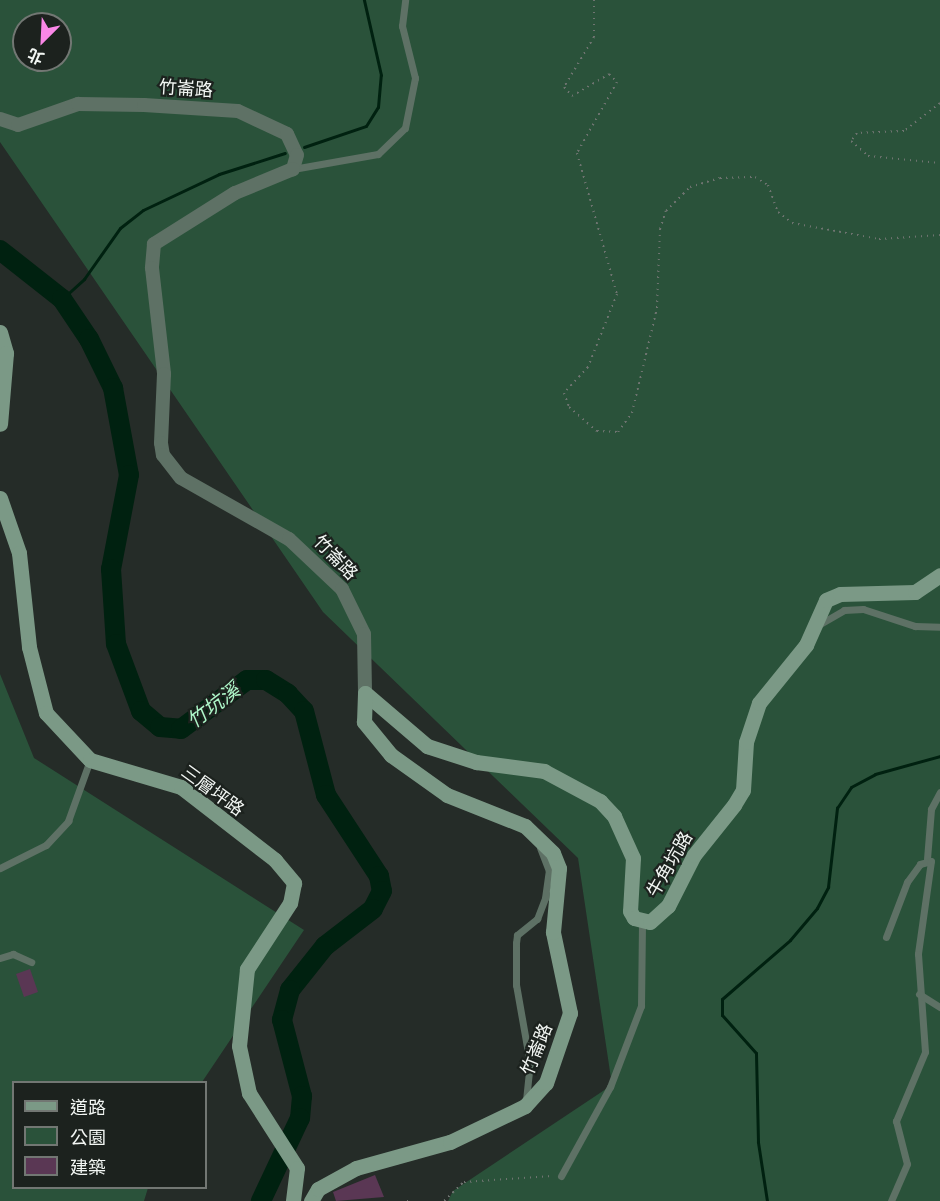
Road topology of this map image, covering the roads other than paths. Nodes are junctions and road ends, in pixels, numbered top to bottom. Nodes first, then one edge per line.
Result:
1 (405, 0) edge
2 (0, 119) edge
3 (293, 169) junction
4 (0, 332) edge
5 (0, 424) edge
6 (0, 498) edge
7 (940, 575) edge
8 (940, 627) edge
9 (813, 630) junction
10 (365, 693) junction
11 (90, 760) junction
12 (940, 792) edge
13 (519, 824) junction
14 (927, 859) junction
15 (0, 868) edge
16 (642, 922) junction
17 (886, 937) dead end
18 (0, 958) edge
19 (30, 962) dead end
20 (919, 994) junction
21 (940, 1007) edge
22 (525, 1106) junction
23 (561, 1176) road end
24 (293, 1201) edge
25 (311, 1201) edge
26 (891, 1201) edge

1 - 3 lane
2 - 3 street, 竹崙路
3 - 10 street, 竹崙路
4 - 5 street
6 - 11 street
7 - 9 street, 牛角坑路
8 - 9 lane
9 - 16 street, 牛角坑路
10 - 13 street, 竹崙路
10 - 16 street, 牛角坑路
11 - 15 lane
11 - 24 street, 三層坪路
12 - 14 lane
13 - 22 lane
13 - 22 street, 竹崙路
14 - 17 lane
14 - 20 lane
16 - 23 lane
18 - 19 lane
20 - 21 lane
20 - 26 lane
22 - 25 street, 竹崙路

